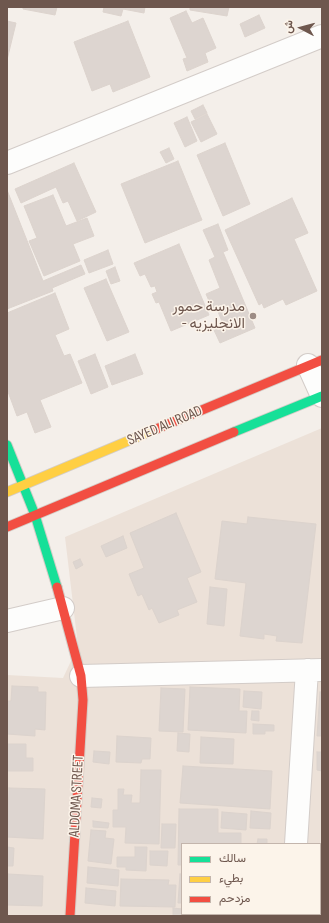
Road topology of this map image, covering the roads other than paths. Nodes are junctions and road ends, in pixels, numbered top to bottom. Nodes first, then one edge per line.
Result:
1 (322, 36) edge
2 (7, 163) edge
3 (315, 363) edge
4 (322, 396) edge
5 (7, 445) edge
6 (22, 486) junction
7 (7, 492) edge
8 (35, 515) junction
9 (7, 527) edge
10 (63, 608) junction
11 (7, 621) edge
12 (315, 670) edge
13 (81, 676) junction
14 (296, 843) edge
15 (70, 916) edge

1 - 2 street
3 - 4 street
3 - 6 main road, SAYED ALI ROAD
4 - 8 main road
5 - 6 main road, ALDOMA STREET
6 - 7 main road, SAYED ALI ROAD
6 - 8 main road, ALDOMA STREET
8 - 9 main road
8 - 10 main road, ALDOMA STREET
10 - 11 street
10 - 13 main road, ALDOMA STREET
12 - 13 street
12 - 14 street
13 - 15 main road, ALDOMA STREET

